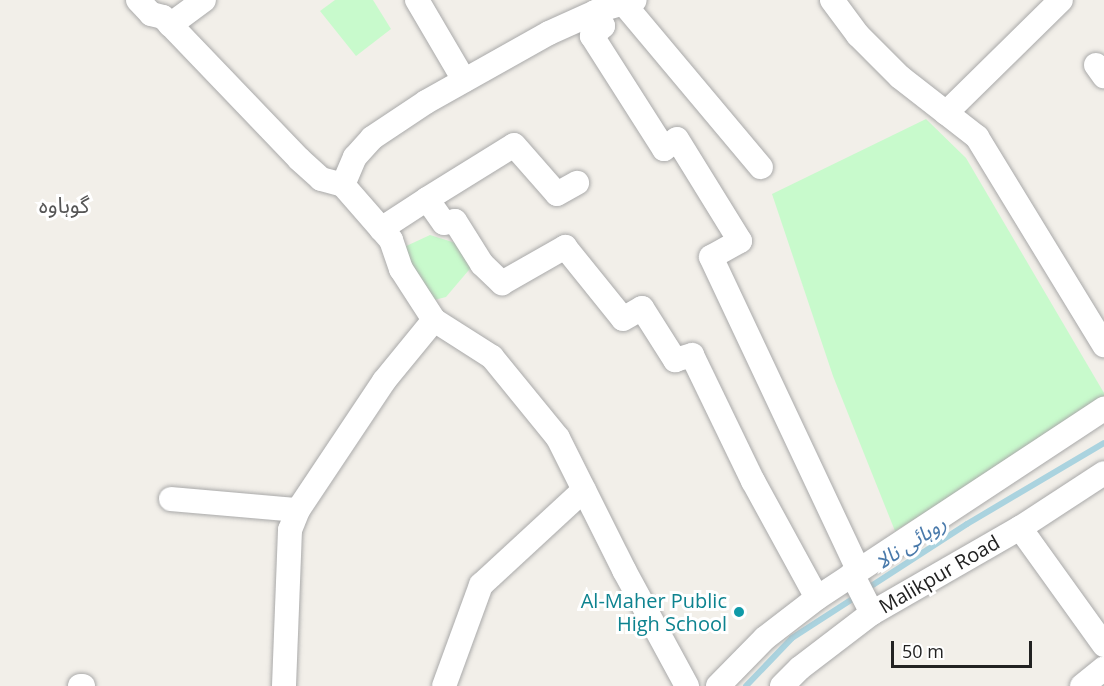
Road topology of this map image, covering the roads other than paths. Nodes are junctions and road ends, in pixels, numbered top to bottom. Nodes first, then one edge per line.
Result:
1 (138, 0) edge
2 (204, 0) edge
3 (417, 0) edge
4 (832, 0) edge
5 (1061, 0) edge
6 (630, 2) edge
7 (595, 12) junction
8 (171, 25) junction
9 (464, 80) junction
10 (946, 112) junction
11 (760, 167) dead end
12 (577, 183) dead end
13 (343, 185) junction
14 (427, 199) junction
15 (381, 229) junction
16 (434, 320) junction
17 (1104, 345) edge
18 (1104, 409) edge
19 (1104, 473) edge
20 (584, 490) junction
21 (171, 499) dead end
22 (297, 510) junction
23 (1020, 528) junction
24 (861, 588) junction
25 (817, 598) junction
26 (1104, 645) edge
27 (1104, 668) edge
28 (284, 686) edge
29 (444, 686) edge
30 (687, 686) edge
31 (718, 686) edge
32 (782, 686) edge
33 (1082, 686) edge

1 - 8 street
2 - 8 street
3 - 9 street
4 - 10 street
5 - 10 street
6 - 7 street
6 - 11 street
7 - 9 street
7 - 24 street
8 - 13 street
9 - 13 street
10 - 17 street
12 - 14 street
13 - 15 street
14 - 15 street
14 - 25 street
15 - 16 street
16 - 20 street
16 - 22 street
18 - 24 street
19 - 23 street, Malikpur Road
20 - 29 street
20 - 30 street
21 - 22 street
22 - 28 street
23 - 24 street, Malikpur Road
23 - 26 street
24 - 25 street
24 - 32 street, Malikpur Road
25 - 31 street
27 - 33 street

